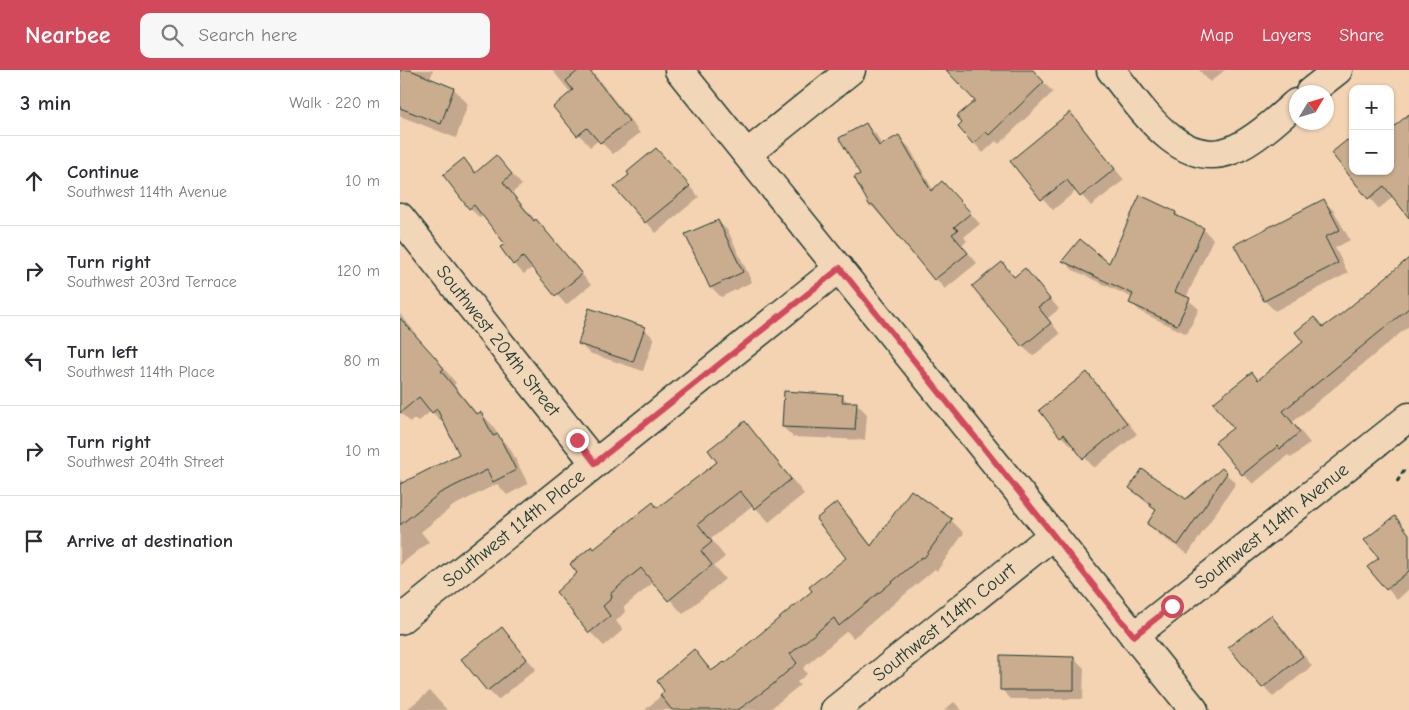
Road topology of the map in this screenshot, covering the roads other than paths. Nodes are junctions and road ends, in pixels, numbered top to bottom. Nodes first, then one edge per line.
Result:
1 (679, 70) edge
2 (851, 70) edge
3 (1111, 70) edge
4 (1338, 70) edge
5 (1319, 85) edge
6 (1289, 109) edge
7 (747, 154) junction
8 (400, 217) edge
9 (840, 268) junction
10 (1405, 429) edge
11 (595, 463) junction
12 (1053, 535) junction
13 (400, 620) edge
14 (1134, 636) junction
15 (835, 710) edge
16 (1194, 710) edge

1 - 7 street
2 - 7 street
3 - 6 street
4 - 5 street
7 - 9 street
8 - 11 street, Southwest 204th Street
9 - 11 street, Southwest 114th Place
9 - 12 street
10 - 14 street, Southwest 114th Avenue
11 - 13 street, Southwest 114th Place
12 - 14 street
12 - 15 street, Southwest 114th Court
14 - 16 street

